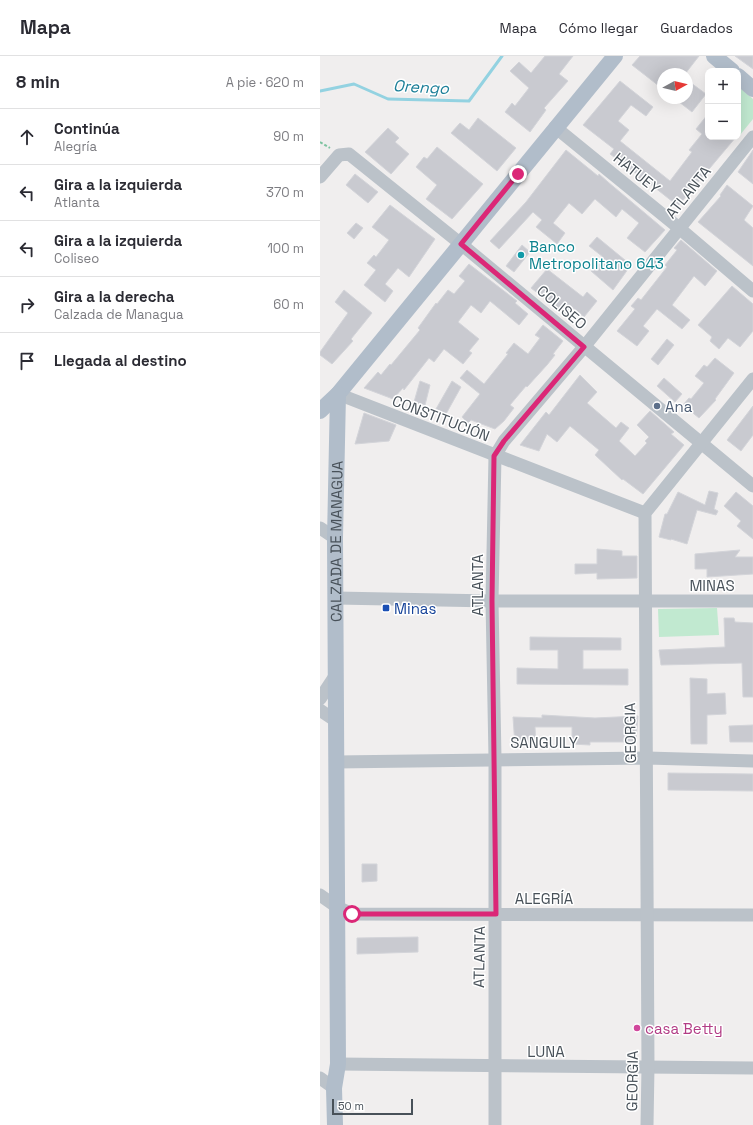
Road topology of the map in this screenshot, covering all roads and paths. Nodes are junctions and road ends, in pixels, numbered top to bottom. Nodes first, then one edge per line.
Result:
1 (615, 56) edge
2 (714, 56) edge
3 (728, 68) edge
4 (741, 79) edge
5 (753, 89) edge
6 (555, 127) junction
7 (753, 137) edge
8 (320, 177) edge
9 (679, 228) junction
10 (461, 244) junction
11 (753, 291) edge
12 (584, 347) junction
13 (753, 379) edge
14 (338, 394) junction
15 (320, 411) edge
16 (701, 443) junction
17 (494, 456) junction
18 (753, 486) edge
19 (645, 513) junction
20 (320, 528) edge
21 (335, 538) junction
22 (336, 598) junction
23 (492, 601) junction
24 (753, 601) edge
25 (644, 602) junction
26 (336, 676) junction
27 (320, 698) edge
28 (320, 710) edge
29 (336, 721) junction
30 (495, 758) junction
31 (647, 758) junction
32 (753, 761) edge
33 (336, 762) junction
34 (320, 895) edge
35 (337, 907) junction
36 (496, 914) junction
37 (647, 914) junction
38 (753, 916) edge
39 (338, 1064) junction
40 (494, 1066) junction
41 (648, 1067) junction
42 (753, 1068) edge
43 (320, 1078) edge
44 (334, 1088) junction
45 (335, 1125) edge
46 (495, 1125) edge
47 (647, 1125) edge

1 - 6 main road
2 - 3 main road
4 - 5 main road
6 - 9 street, HATUEY
6 - 10 main road
7 - 9 street, ATLANTA
8 - 10 street, COLISEO
9 - 11 street, HATUEY
9 - 12 street, ATLANTA
10 - 12 street, COLISEO
10 - 14 main road
12 - 16 street, COLISEO
12 - 17 street, ATLANTA
13 - 16 street
14 - 15 main road
14 - 17 street, CONSTITUCIÓN
14 - 21 main road, CALZADA DE MANAGUA
16 - 18 street, COLISEO
16 - 19 street
17 - 19 street, CONSTITUCIÓN
17 - 23 street, ATLANTA
19 - 25 street, GEORGIA
20 - 21 street
21 - 22 main road, CALZADA DE MANAGUA
22 - 23 street, MINAS
22 - 26 main road, CALZADA DE MANAGUA
23 - 25 street, MINAS
23 - 30 street, ATLANTA
24 - 25 street, MINAS
25 - 31 street, GEORGIA
26 - 27 street
26 - 29 main road, CALZADA DE MANAGUA
28 - 29 street
29 - 33 main road, CALZADA DE MANAGUA
30 - 31 street, SANGUILY
30 - 33 street, SANGUILY
30 - 36 street, ATLANTA
31 - 32 street, SANGUILY
31 - 37 street, GEORGIA
33 - 35 main road, CALZADA DE MANAGUA
34 - 35 street, ALEGRÍA
35 - 36 street, ALEGRÍA
35 - 39 main road, CALZADA DE MANAGUA
36 - 37 street, ALEGRÍA
36 - 40 street, ATLANTA
37 - 38 street, ALEGRÍA
37 - 41 street, GEORGIA
39 - 40 street, LUNA
39 - 44 main road, CALZADA DE MANAGUA
40 - 41 street, LUNA
40 - 46 street, ATLANTA
41 - 42 street, LUNA
41 - 47 street, GEORGIA
43 - 44 street
44 - 45 main road, CALZADA DE MANAGUA

